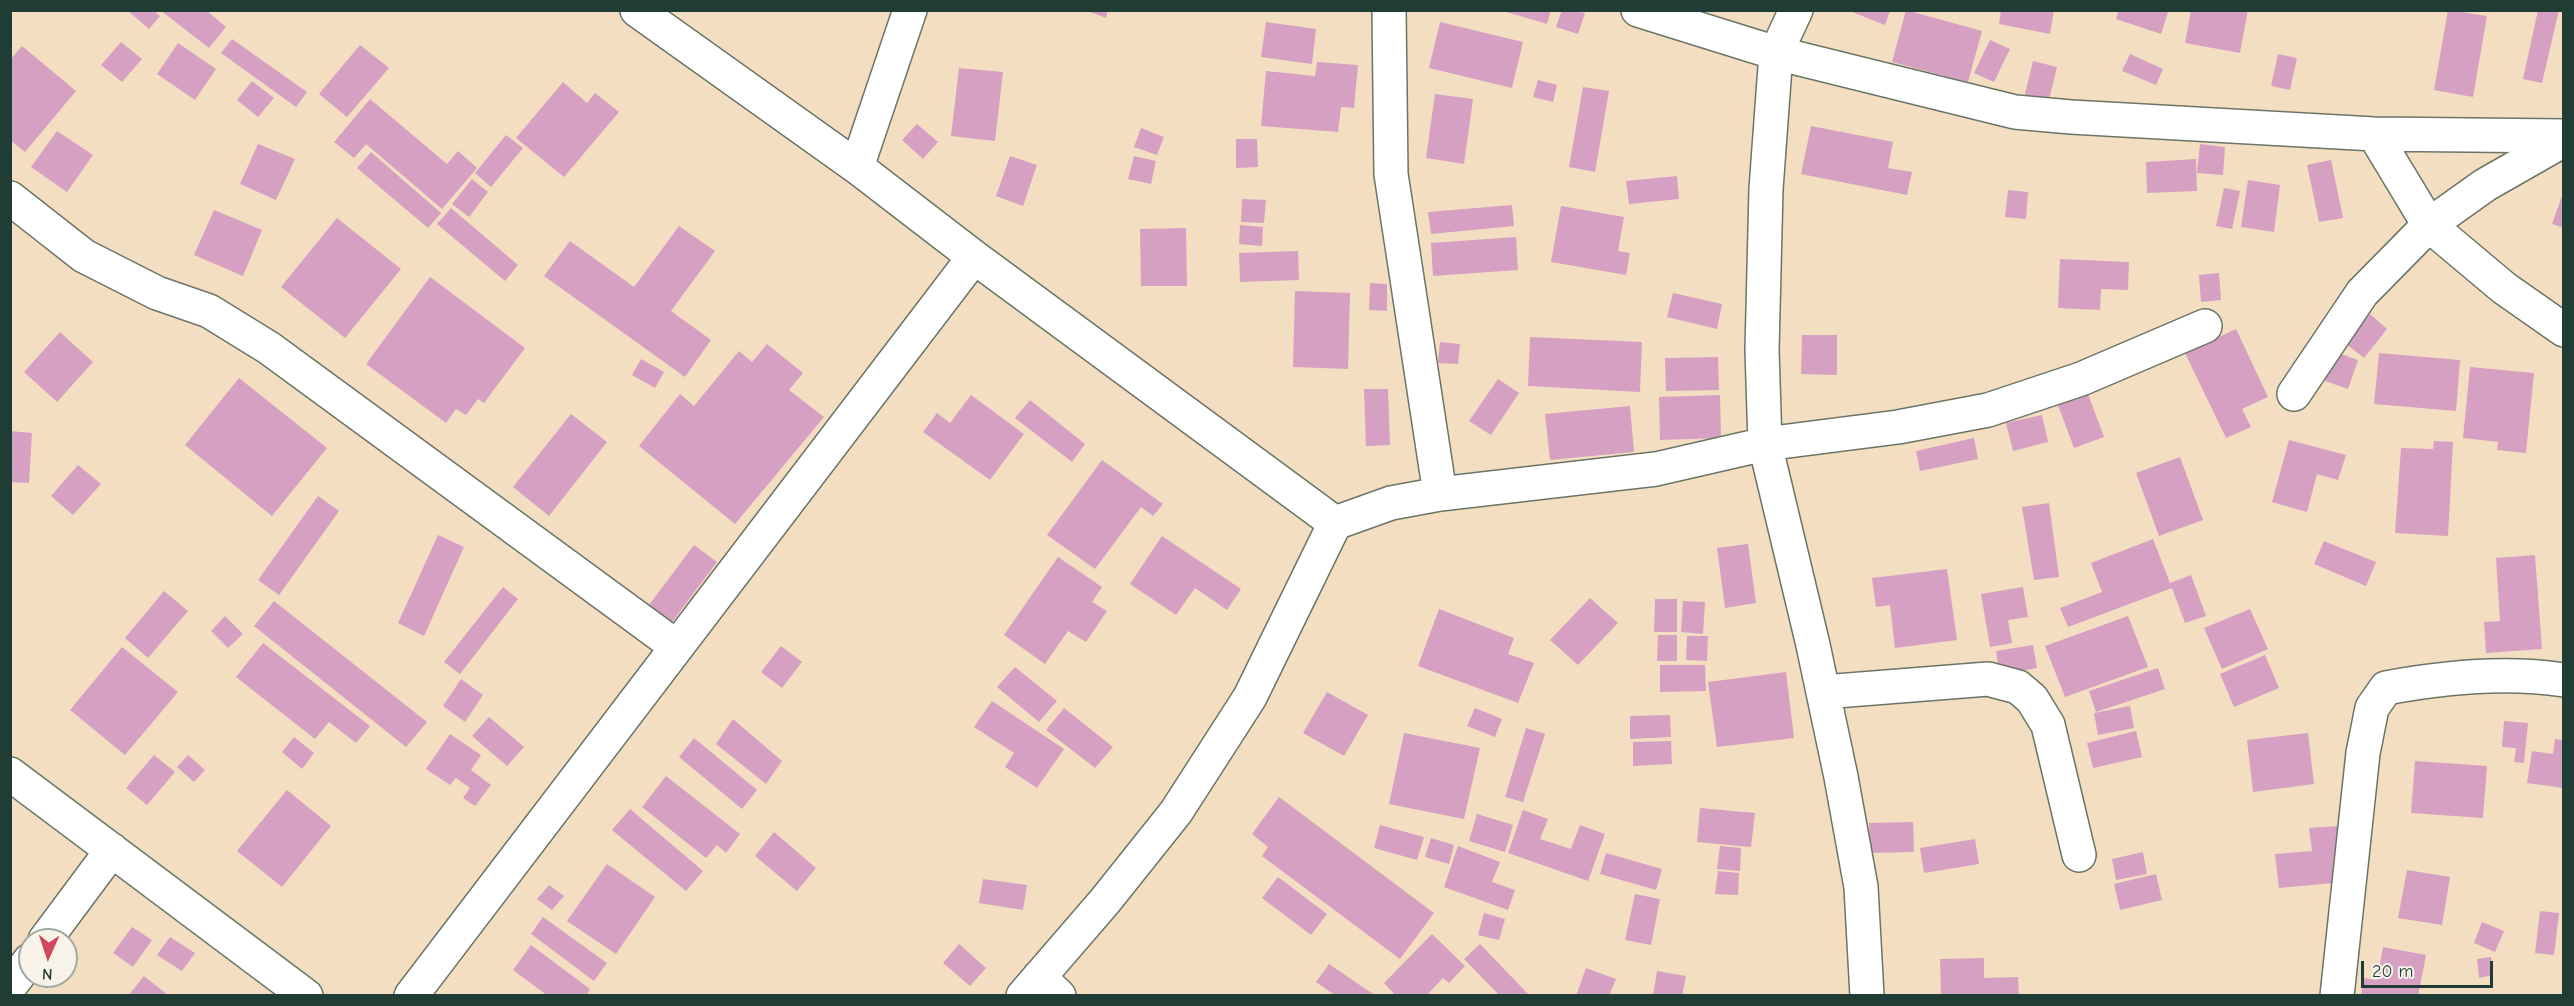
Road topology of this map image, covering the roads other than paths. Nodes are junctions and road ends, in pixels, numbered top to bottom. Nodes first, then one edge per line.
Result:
1 (637, 10) edge
2 (910, 10) edge
3 (1389, 10) edge
4 (1638, 10) edge
5 (1796, 10) edge
6 (1776, 53) junction
7 (2374, 134) junction
8 (2564, 138) edge
9 (857, 167) junction
10 (10, 198) edge
11 (2429, 225) junction
12 (974, 258) junction
13 (2205, 326) dead end
14 (2564, 330) edge
15 (2294, 394) dead end
16 (1765, 444) junction
17 (1440, 494) junction
18 (1335, 523) junction
19 (677, 647) junction
20 (2564, 680) edge
21 (1823, 692) junction
22 (10, 774) edge
23 (112, 850) junction
24 (2079, 855) dead end
25 (54, 928) edge
26 (1040, 989) edge
27 (306, 996) edge
28 (411, 996) edge
29 (1866, 996) edge
30 (2337, 996) edge

1 - 9 street
2 - 9 street
3 - 17 street
4 - 6 street
5 - 6 street
6 - 7 street
6 - 16 street
7 - 8 street
7 - 11 street
8 - 11 street
9 - 12 street
10 - 19 street
11 - 14 street
11 - 15 street
12 - 18 street
12 - 19 street
13 - 16 street
16 - 17 street
16 - 21 street
17 - 18 street
18 - 26 street
19 - 28 street
20 - 30 street
21 - 24 street
21 - 29 street
22 - 23 street
23 - 25 street
23 - 27 street

